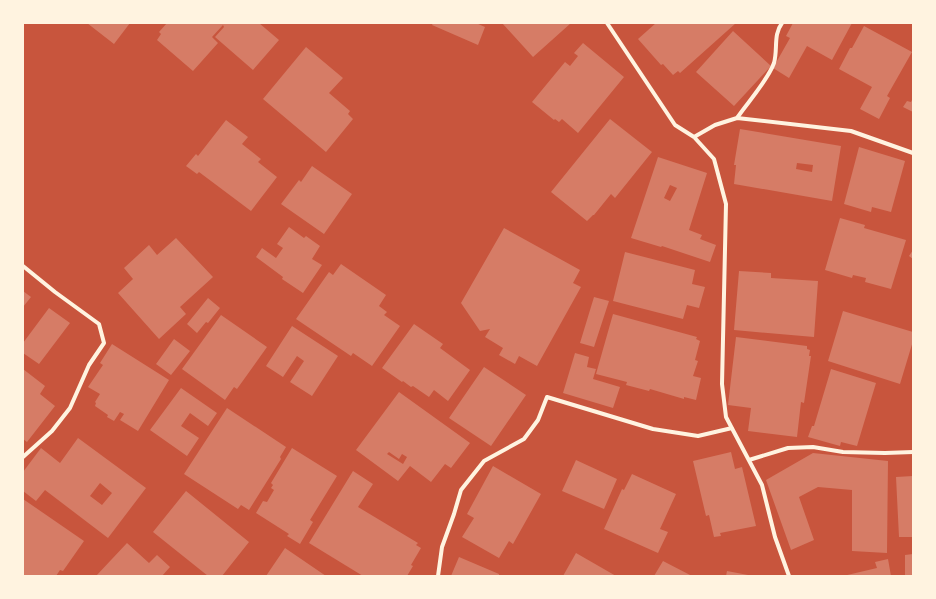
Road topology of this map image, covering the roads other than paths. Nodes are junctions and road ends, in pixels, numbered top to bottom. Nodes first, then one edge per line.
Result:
1 (607, 23) edge
2 (782, 23) edge
3 (737, 118) junction
4 (694, 136) junction
5 (913, 152) edge
6 (23, 266) edge
7 (732, 428) junction
8 (913, 452) edge
9 (23, 457) edge
10 (749, 460) junction
11 (438, 576) edge
12 (789, 576) edge

1 - 4 street
2 - 3 street
3 - 4 street
3 - 5 street
4 - 7 street
6 - 9 street
7 - 10 street
7 - 11 street
8 - 10 street
10 - 12 street

